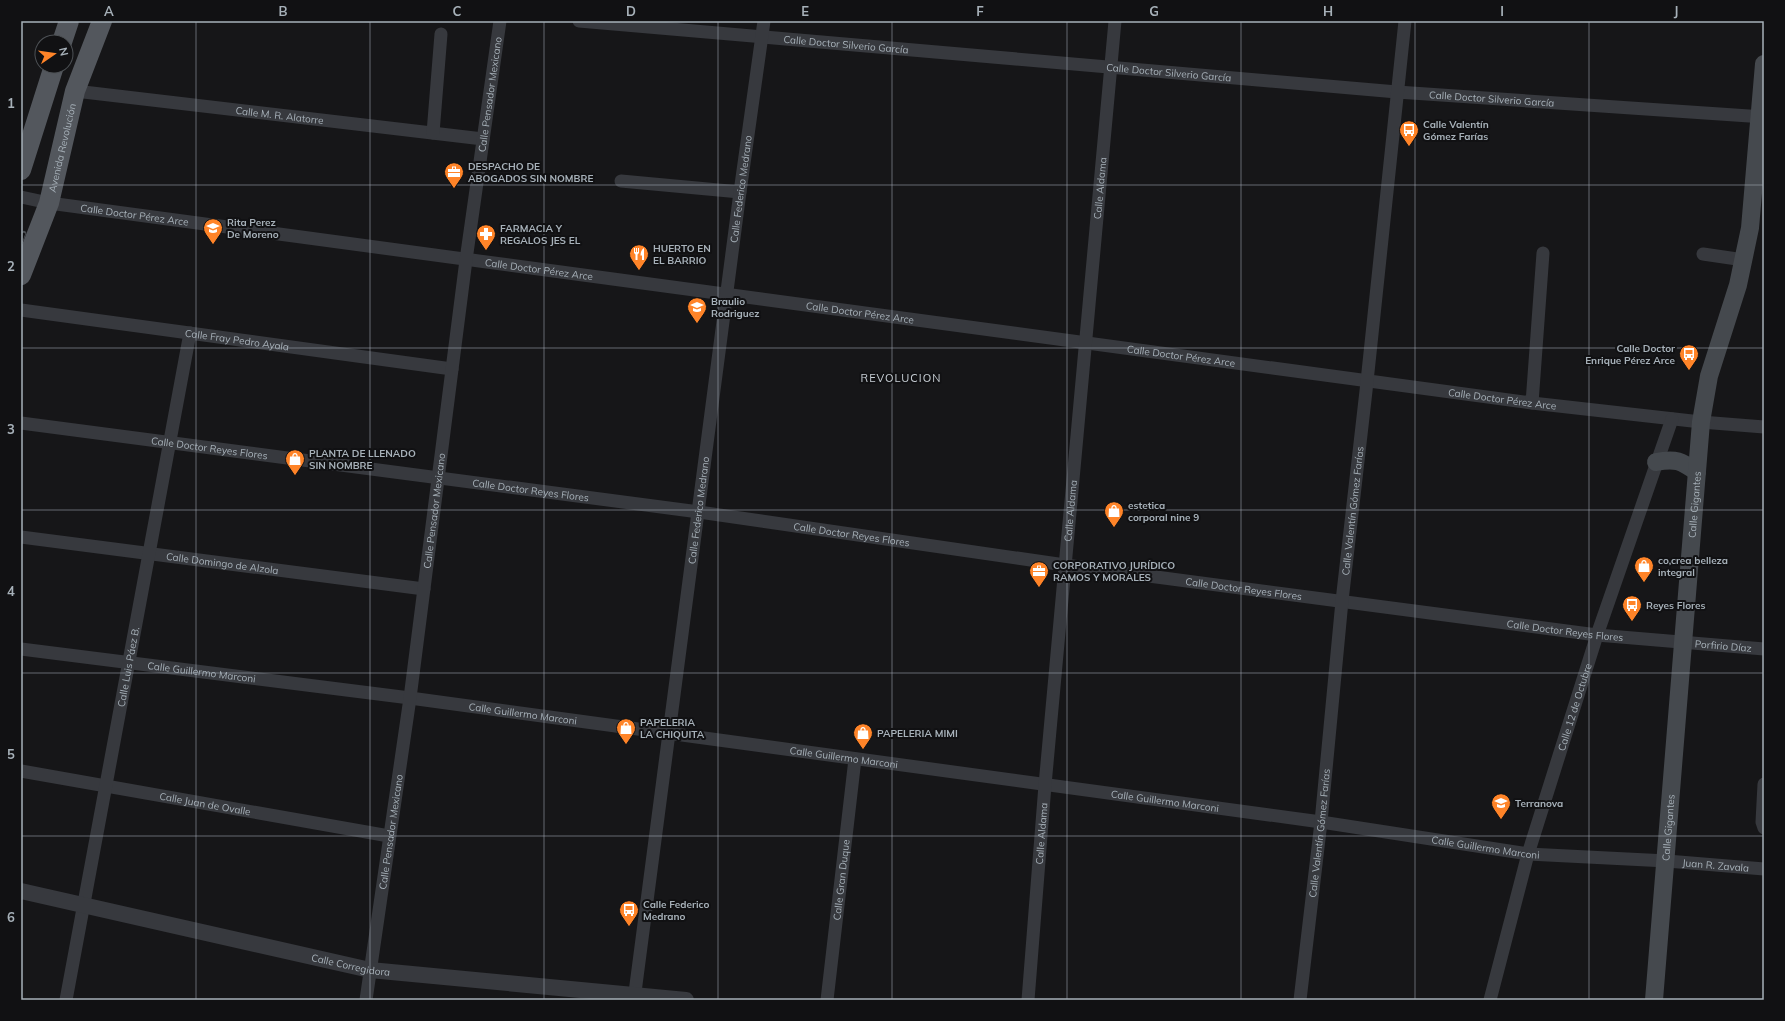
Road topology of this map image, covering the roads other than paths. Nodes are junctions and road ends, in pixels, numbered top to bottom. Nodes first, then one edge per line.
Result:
1 (69, 21) edge
2 (102, 21) edge
3 (500, 21) edge
4 (579, 21) edge
5 (764, 21) edge
6 (1115, 21) edge
7 (1405, 21) edge
8 (65, 34) edge
9 (441, 34) dead end
10 (762, 37) junction
11 (1764, 64) edge
12 (1112, 68) junction
13 (51, 74) edge
14 (75, 91) junction
15 (1397, 92) junction
16 (1762, 116) edge
17 (433, 133) junction
18 (483, 139) junction
19 (21, 170) edge
20 (621, 181) dead end
21 (740, 192) junction
22 (21, 197) edge
23 (49, 203) junction
24 (1543, 252) dead end
25 (1703, 254) dead end
26 (466, 260) junction
27 (1744, 260) junction
28 (21, 275) edge
29 (728, 294) junction
30 (21, 310) edge
31 (190, 333) junction
32 (1085, 342) junction
33 (452, 369) junction
34 (1367, 381) junction
35 (1532, 403) junction
36 (1672, 419) junction
37 (1701, 422) junction
38 (21, 423) edge
39 (1764, 427) edge
40 (168, 443) junction
41 (1656, 462) junction
42 (1697, 472) junction
43 (438, 478) junction
44 (699, 512) junction
45 (21, 537) edge
46 (148, 553) junction
47 (1065, 566) junction
48 (424, 588) junction
49 (1342, 601) junction
50 (1597, 636) junction
51 (1683, 642) junction
52 (21, 649) edge
53 (1764, 649) edge
54 (128, 663) junction
55 (410, 698) junction
56 (670, 734) junction
57 (855, 759) junction
58 (21, 771) edge
59 (1764, 784) edge
60 (1045, 785) junction
61 (106, 786) junction
62 (1321, 822) junction
63 (1764, 828) edge
64 (389, 836) junction
65 (1528, 854) junction
66 (1666, 861) junction
67 (1764, 869) edge
68 (21, 891) edge
69 (83, 906) junction
70 (370, 970) junction
71 (635, 998) edge
72 (66, 1000) edge
73 (366, 1000) edge
74 (686, 1000) edge
75 (827, 1000) edge
76 (1028, 1000) edge
77 (1300, 1000) edge
78 (1490, 1000) edge
79 (1654, 1000) edge

1 - 8 main road
2 - 14 main road, Avenida Revolución
3 - 18 street, Calle Pensador Mexicano
4 - 10 street, Calle Doctor Silverio García
5 - 10 street, Calle Federico Medrano
6 - 12 street, Calle Aldama
7 - 15 street, Calle Valentín Gómez Farías
9 - 17 street
10 - 12 street, Calle Doctor Silverio García
10 - 21 street, Calle Federico Medrano
11 - 16 main road, Calle Gigantes
12 - 15 street, Calle Doctor Silverio García
12 - 32 street, Calle Aldama
13 - 19 main road
14 - 17 street, Calle M. R. Alatorre
14 - 23 main road, Avenida Revolución
15 - 16 street, Calle Doctor Silverio García
15 - 34 street, Calle Valentín Gómez Farías
16 - 27 main road, Calle Gigantes
17 - 18 street, Calle M. R. Alatorre
18 - 26 street, Calle Pensador Mexicano
20 - 21 street
21 - 29 street, Calle Federico Medrano
22 - 23 street, Calle Doctor Pérez Arce
23 - 26 street, Calle Doctor Pérez Arce
23 - 28 main road, Avenida Revolución
24 - 35 street
25 - 27 street
26 - 29 street, Calle Doctor Pérez Arce
26 - 33 street, Calle Pensador Mexicano
27 - 37 main road, Calle Gigantes
29 - 32 street, Calle Doctor Pérez Arce
29 - 44 street, Calle Federico Medrano
30 - 31 street, Calle Fray Pedro Ayala
31 - 33 street, Calle Fray Pedro Ayala
31 - 40 street, Calle Luis Páez B.
32 - 34 street, Calle Doctor Pérez Arce
32 - 47 street, Calle Aldama
33 - 43 street, Calle Pensador Mexicano
34 - 35 street, Calle Doctor Pérez Arce
34 - 49 street, Calle Valentín Gómez Farías
35 - 36 street, Calle Doctor Pérez Arce
36 - 37 street, Calle Doctor Pérez Arce
36 - 41 street, Calle 12 de Octubre
37 - 39 street, Calle Doctor Pérez Arce
37 - 42 main road, Calle Gigantes
38 - 40 street, Calle Doctor Reyes Flores
40 - 43 street, Calle Doctor Reyes Flores
40 - 46 street, Calle Luis Páez B.
41 - 42 main road
41 - 50 street, Calle 12 de Octubre
42 - 51 main road, Calle Gigantes
43 - 44 street, Calle Doctor Reyes Flores
43 - 48 street, Calle Pensador Mexicano
44 - 47 street, Calle Doctor Reyes Flores
44 - 56 street, Calle Federico Medrano
45 - 46 street, Calle Domingo de Alzola
46 - 48 street, Calle Domingo de Alzola
46 - 54 street, Calle Luis Páez B.
47 - 49 street, Calle Doctor Reyes Flores
47 - 60 street, Calle Aldama
48 - 55 street, Calle Pensador Mexicano
49 - 50 street, Calle Doctor Reyes Flores
49 - 62 street, Calle Valentín Gómez Farías
50 - 51 street, Calle Doctor Reyes Flores
50 - 65 street, Calle 12 de Octubre
51 - 53 street, Porfirio Díaz
51 - 66 main road, Calle Gigantes
52 - 54 street, Calle Guillermo Marconi
54 - 55 street, Calle Guillermo Marconi
54 - 61 street, Calle Luis Páez B.
55 - 56 street, Calle Guillermo Marconi
55 - 64 street, Calle Pensador Mexicano
56 - 57 street, Calle Guillermo Marconi
56 - 71 street, Calle Federico Medrano
57 - 60 street, Calle Guillermo Marconi
57 - 75 street, Calle Gran Duque
58 - 61 street, Calle Juan de Ovalle
59 - 63 street
60 - 62 street, Calle Guillermo Marconi
60 - 76 street, Calle Aldama
61 - 64 street, Calle Juan de Ovalle
61 - 69 street, Calle Luis Páez B.
62 - 65 street, Calle Guillermo Marconi
62 - 77 street, Calle Valentín Gómez Farías
64 - 70 street, Calle Pensador Mexicano
65 - 66 street, Calle Guillermo Marconi
65 - 78 street, Calle 12 de Octubre
66 - 67 street, Juan R. Zavala
66 - 79 main road, Calle Gigantes
68 - 69 street, Calle Corregidora
69 - 70 street, Calle Corregidora
69 - 72 street, Calle Luis Páez B.
70 - 71 street, Calle Corregidora
70 - 73 street, Calle Pensador Mexicano
71 - 74 street, Calle Corregidora

